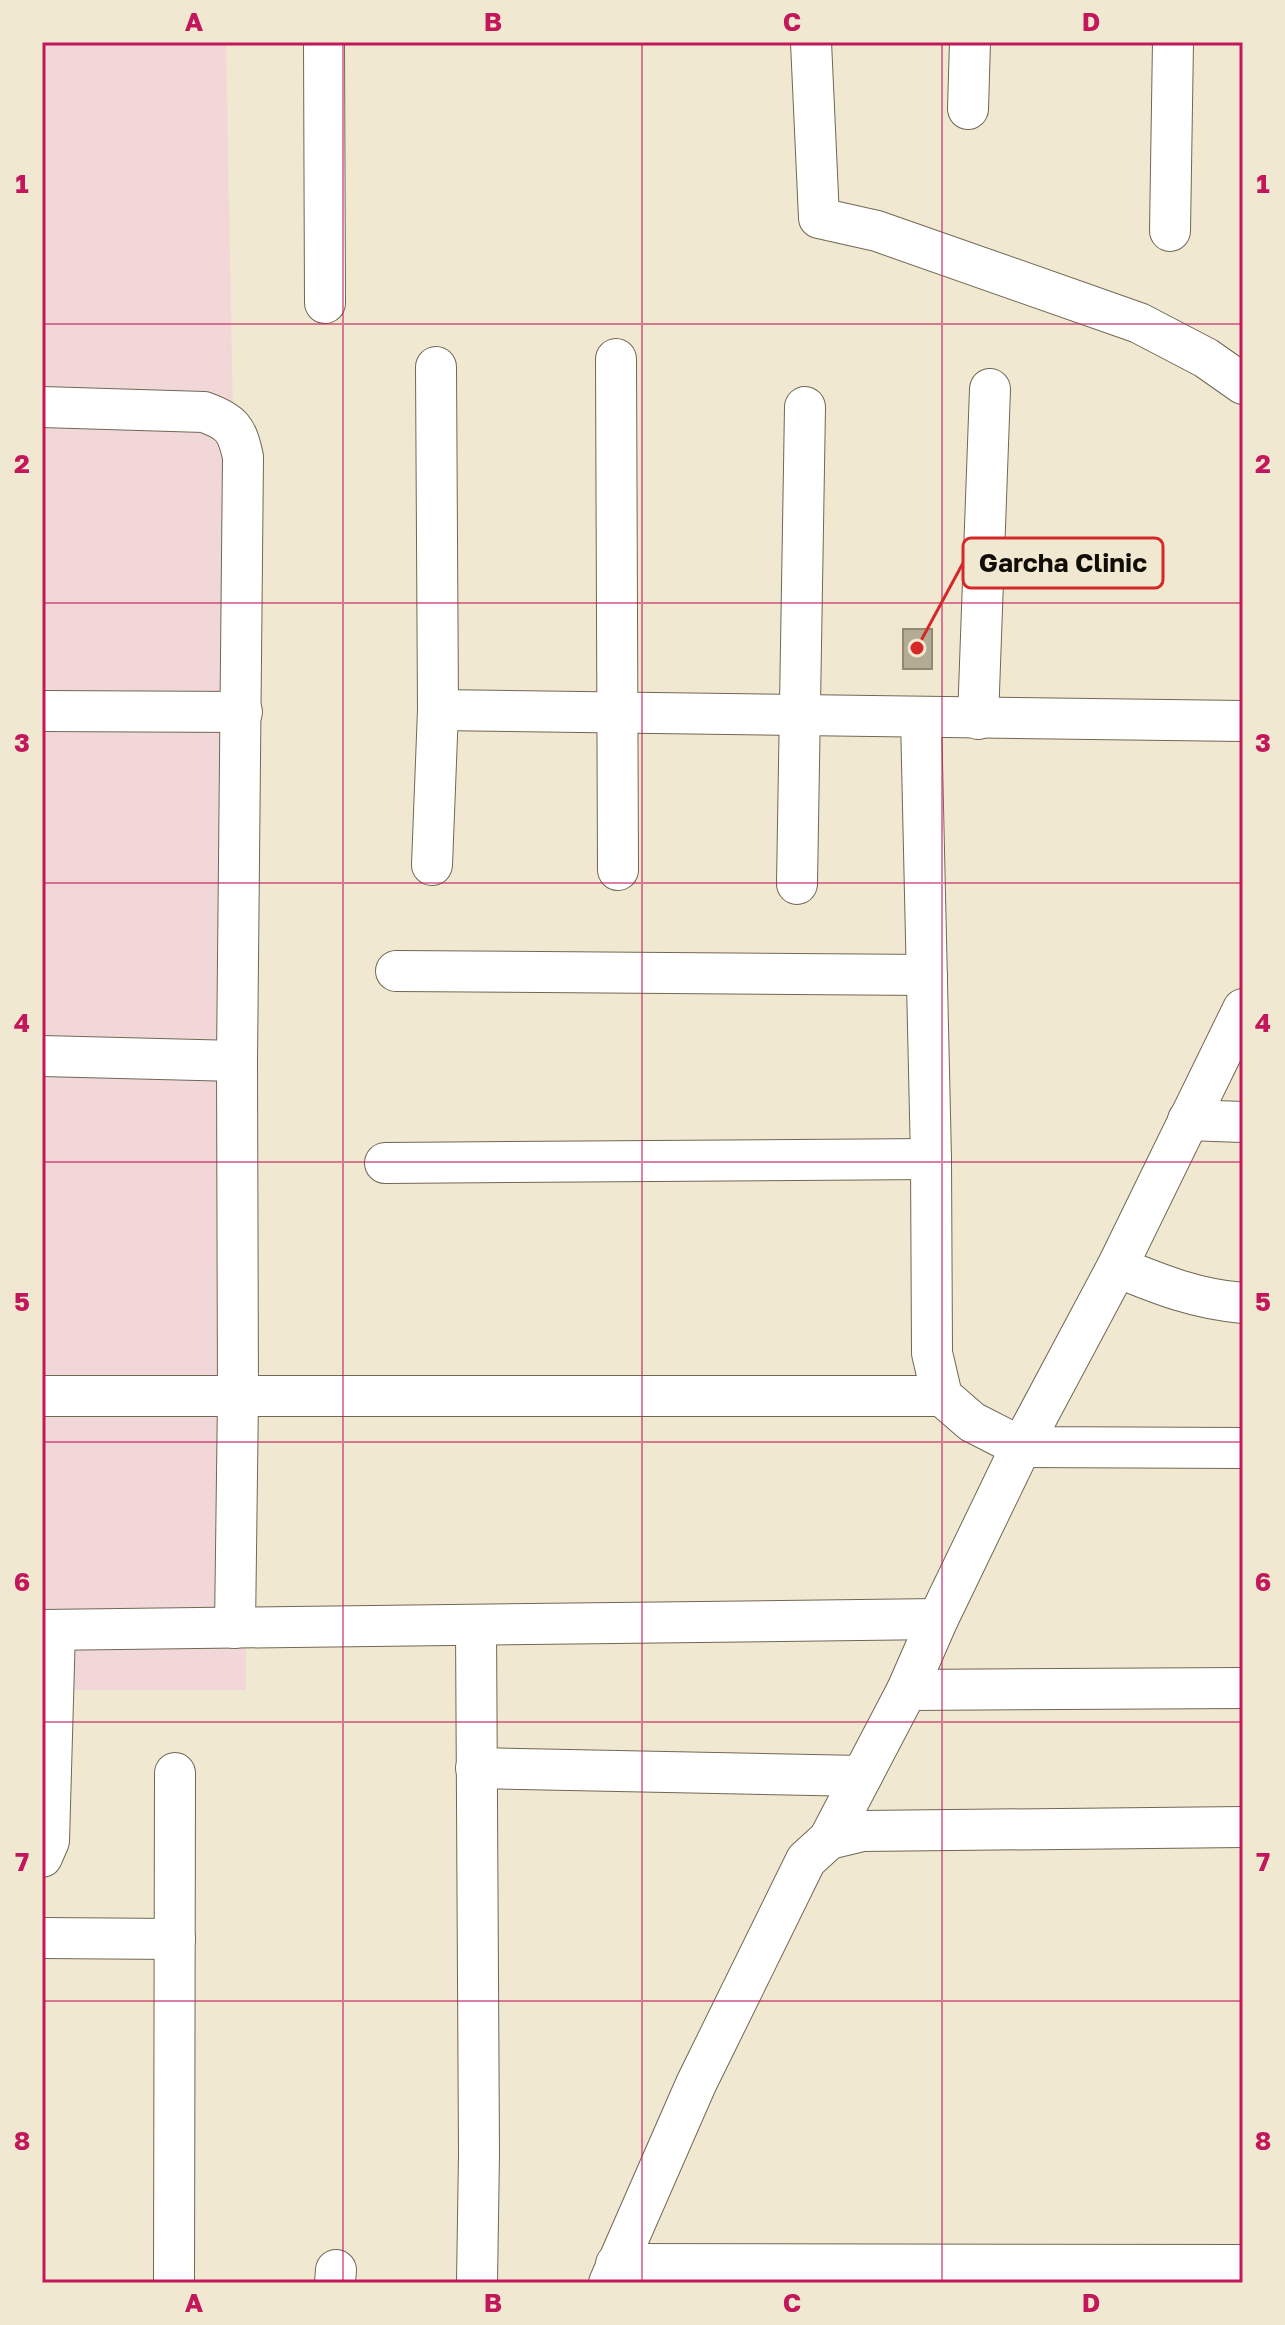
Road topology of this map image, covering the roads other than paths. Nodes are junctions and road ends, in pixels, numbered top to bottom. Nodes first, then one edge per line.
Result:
1 (324, 42) edge
2 (811, 42) edge
3 (970, 42) edge
4 (1173, 42) edge
5 (968, 109) dead end
6 (1170, 231) dead end
7 (325, 303) dead end
8 (616, 359) dead end
9 (436, 367) dead end
10 (1243, 384) edge
11 (990, 389) dead end
12 (42, 407) edge
13 (805, 407) dead end
14 (438, 710) junction
15 (42, 711) edge
16 (242, 712) junction
17 (617, 713) junction
18 (799, 716) junction
19 (921, 718) junction
20 (978, 719) junction
21 (1243, 721) edge
22 (432, 865) dead end
23 (618, 870) dead end
24 (797, 884) dead end
25 (396, 971) dead end
26 (927, 975) junction
27 (1243, 1009) edge
28 (42, 1056) edge
29 (237, 1061) junction
30 (1188, 1120) junction
31 (1243, 1122) edge
32 (931, 1159) junction
33 (385, 1163) dead end
34 (1117, 1267) junction
35 (1243, 1303) edge
36 (42, 1396) edge
37 (942, 1396) junction
38 (238, 1398) junction
39 (1021, 1447) junction
40 (1243, 1448) edge
41 (938, 1619) junction
42 (476, 1625) junction
43 (235, 1628) junction
44 (49, 1630) edge
45 (1243, 1688) edge
46 (907, 1690) junction
47 (476, 1768) junction
48 (175, 1773) dead end
49 (862, 1776) junction
50 (1243, 1827) edge
51 (829, 1839) junction
52 (42, 1857) edge
53 (42, 1938) edge
54 (175, 1939) junction
55 (1243, 2265) edge
56 (612, 2274) edge
57 (174, 2283) edge
58 (477, 2283) edge

1 - 7 street
2 - 10 street
3 - 5 street
4 - 6 street
8 - 17 street
9 - 14 street
11 - 20 street
12 - 16 street
13 - 18 street
14 - 17 street
14 - 22 street
15 - 16 street
16 - 29 street
17 - 18 street
17 - 23 street
18 - 19 street
18 - 24 street
19 - 20 street
19 - 26 street
20 - 21 street
25 - 26 street
26 - 32 street
27 - 30 street
28 - 29 street
29 - 38 street
30 - 31 street
30 - 34 street
32 - 33 street
32 - 37 street
34 - 35 street
34 - 39 street
36 - 38 street
37 - 38 street
37 - 39 street
38 - 43 street
39 - 40 street
39 - 41 street
41 - 42 street
41 - 46 street
42 - 43 street
42 - 47 street
43 - 44 street
44 - 52 street
45 - 46 street
46 - 49 street
47 - 49 street
47 - 58 street
48 - 54 street
49 - 51 street
50 - 51 street
51 - 56 street
53 - 54 street
54 - 57 street
55 - 56 street

